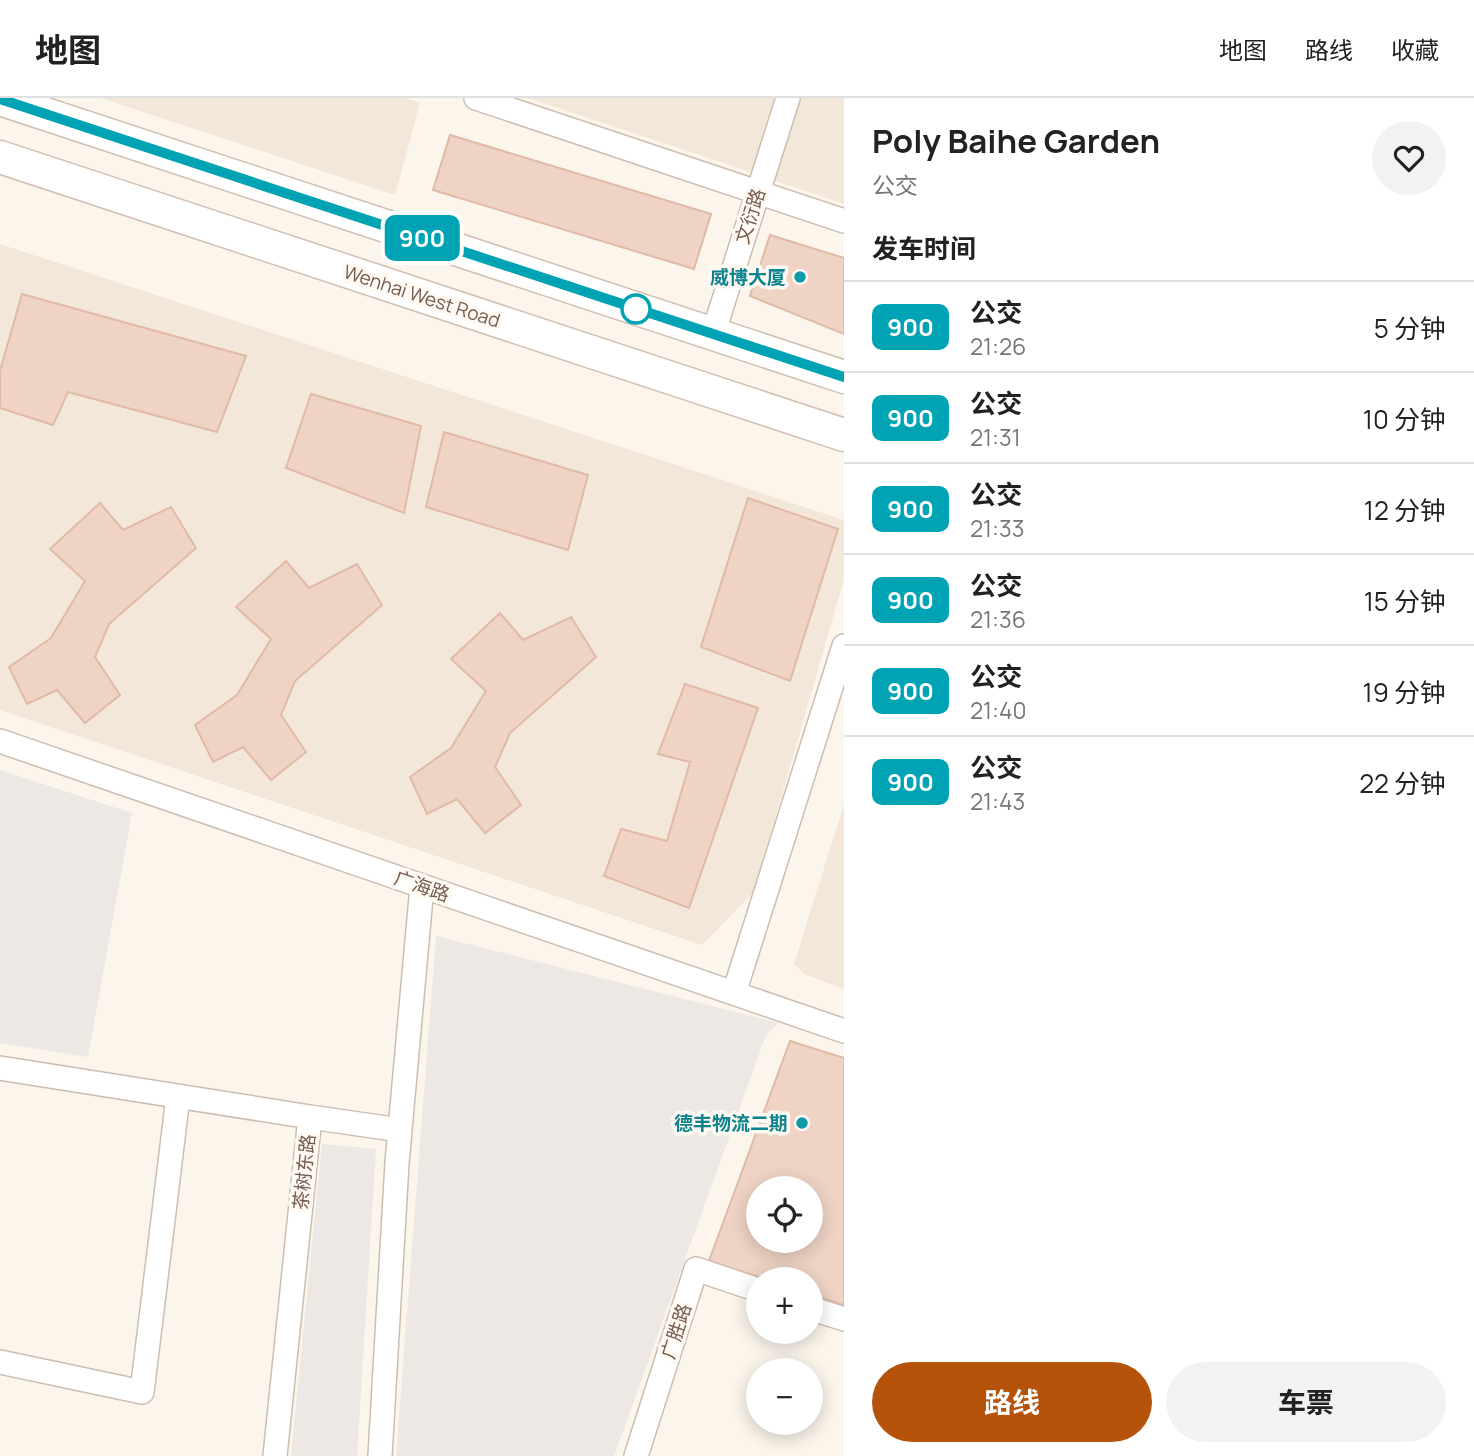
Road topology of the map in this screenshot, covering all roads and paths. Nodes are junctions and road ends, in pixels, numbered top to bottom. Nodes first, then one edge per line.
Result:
1 (476, 98) edge
2 (788, 98) edge
3 (0, 99) edge
4 (0, 157) edge
5 (758, 192) junction
6 (844, 221) edge
7 (713, 334) junction
8 (844, 377) edge
9 (844, 435) edge
10 (844, 646) edge
11 (0, 741) edge
12 (422, 886) junction
13 (734, 993) junction
14 (844, 1031) edge
15 (0, 1068) edge
16 (178, 1097) junction
17 (310, 1116) junction
18 (400, 1130) junction
19 (746, 1286) edge
20 (823, 1312) edge
21 (844, 1319) edge
22 (0, 1362) edge
23 (275, 1456) edge
24 (380, 1456) edge
25 (636, 1456) edge

1 - 5 street
2 - 5 street, 文衍路
3 - 7 main road
4 - 9 main road, Wenhai West Road
5 - 6 street
5 - 7 street, 文衍路
7 - 8 main road
10 - 13 street
11 - 12 street, 广海路
12 - 13 street, 广海路
12 - 18 street
13 - 14 street, 广海路
15 - 16 street, 茶树东路
16 - 17 street, 茶树东路
16 - 22 street
17 - 18 street
17 - 23 street, 茶树东路
18 - 24 street
19 - 25 street, 广胜路
20 - 21 street

